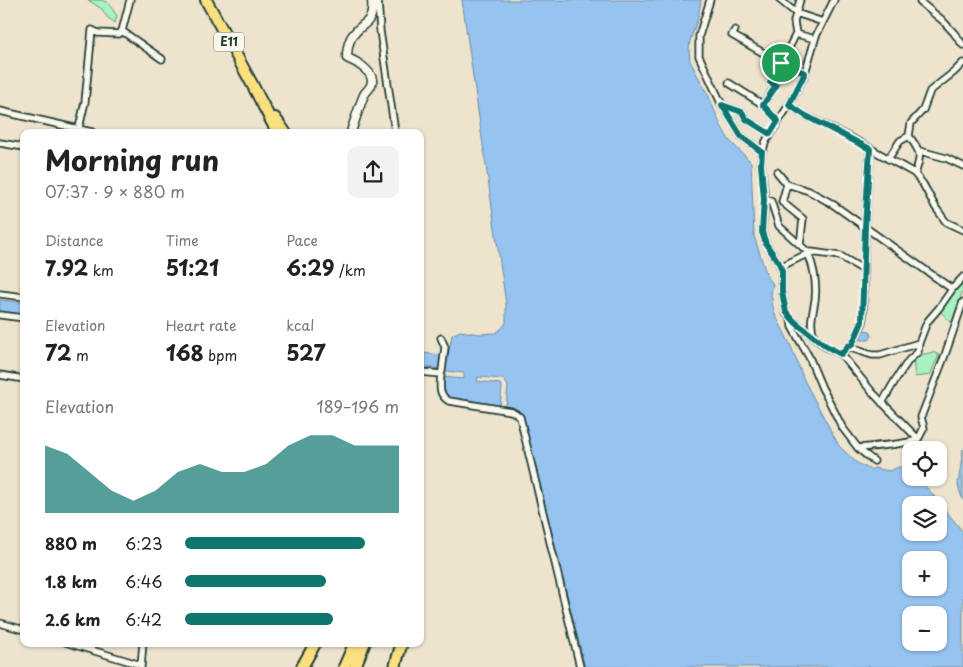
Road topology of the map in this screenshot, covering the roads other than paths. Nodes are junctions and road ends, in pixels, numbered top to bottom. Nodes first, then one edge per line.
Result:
1 (130, 0) edge
2 (206, 0) edge
3 (372, 0) edge
4 (378, 0) edge
5 (710, 0) edge
6 (780, 0) edge
7 (800, 0) edge
8 (834, 0) edge
9 (920, 0) edge
10 (796, 13) junction
11 (823, 22) junction
12 (735, 30) dead end
13 (122, 31) junction
14 (796, 34) junction
15 (815, 38) junction
16 (963, 45) edge
17 (162, 59) dead end
18 (781, 63) junction
19 (963, 63) edge
20 (805, 73) junction
21 (729, 83) dead end
22 (252, 84) junction
23 (722, 105) junction
24 (763, 105) junction
25 (789, 105) junction
26 (0, 112) edge
27 (778, 121) junction
28 (70, 129) edge
29 (78, 129) edge
30 (275, 129) edge
31 (283, 129) edge
32 (352, 129) edge
33 (394, 129) edge
34 (770, 134) junction
35 (909, 136) junction
36 (0, 143) edge
37 (20, 146) edge
38 (870, 149) junction
39 (920, 151) junction
40 (762, 152) junction
41 (888, 159) junction
42 (963, 166) edge
43 (777, 172) dead end
44 (914, 174) junction
45 (787, 184) junction
46 (764, 199) junction
47 (865, 227) junction
48 (963, 230) edge
49 (800, 245) junction
50 (809, 253) junction
51 (780, 267) junction
52 (864, 270) junction
53 (963, 277) edge
54 (952, 289) junction
55 (0, 294) edge
56 (20, 296) edge
57 (963, 302) edge
58 (0, 314) edge
59 (20, 317) edge
60 (792, 319) junction
61 (814, 336) junction
62 (441, 338) dead end
63 (919, 343) junction
64 (848, 346) junction
65 (841, 354) junction
66 (424, 372) edge
67 (442, 372) junction
68 (0, 375) edge
69 (20, 378) edge
70 (882, 403) junction
71 (918, 438) junction
72 (858, 448) junction
73 (874, 460) dead end
74 (0, 623) edge
75 (20, 629) edge
76 (81, 647) edge
77 (143, 647) edge
78 (313, 647) edge
79 (353, 647) edge
80 (364, 647) edge
81 (401, 647) edge
82 (141, 666) edge
83 (302, 667) edge
84 (344, 667) edge
85 (355, 667) edge
86 (395, 667) edge
87 (580, 667) edge

1 - 13 street
2 - 22 highway, E11
3 - 32 main road
4 - 33 street
5 - 23 street
6 - 10 street
7 - 10 street
8 - 11 street
9 - 16 street
10 - 11 street
10 - 14 street
11 - 15 street
12 - 18 street
13 - 17 street
13 - 29 street
14 - 15 street
14 - 18 street
15 - 20 street
18 - 20 street
18 - 24 street
19 - 35 street
20 - 25 street
21 - 24 street
22 - 30 highway, E11
22 - 31 highway
23 - 34 street
23 - 40 street
24 - 27 street
25 - 27 street
25 - 38 street
26 - 28 street
27 - 34 street
34 - 40 street
35 - 39 street
35 - 41 street
36 - 37 street
38 - 41 street
38 - 47 street
39 - 42 street
39 - 44 street
40 - 46 street
41 - 44 street
43 - 45 street
44 - 48 street
45 - 47 street
45 - 49 street
46 - 49 street
46 - 51 street
47 - 52 street
47 - 54 street
49 - 50 street
50 - 51 street
50 - 52 street
50 - 61 street
51 - 60 street
52 - 64 street
53 - 54 street
54 - 63 street
55 - 56 street
57 - 71 street
58 - 59 street
60 - 61 street
60 - 72 street
61 - 65 street
62 - 67 street
63 - 64 street
63 - 70 street
64 - 65 street
65 - 70 street
66 - 67 street
67 - 87 street
68 - 69 street
70 - 71 street
71 - 72 street
72 - 73 street
74 - 75 street
76 - 82 street
77 - 82 street
78 - 83 highway
79 - 84 highway
80 - 85 highway
81 - 86 highway

